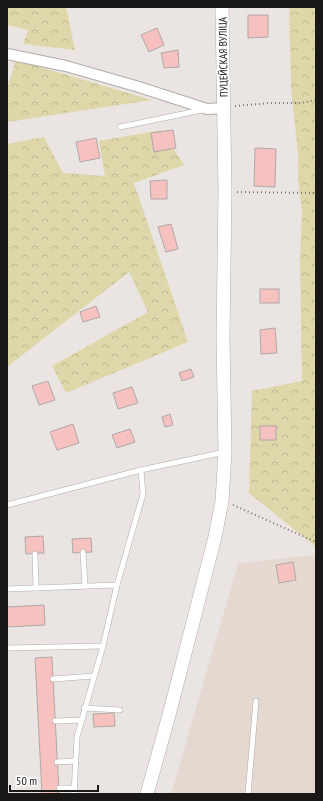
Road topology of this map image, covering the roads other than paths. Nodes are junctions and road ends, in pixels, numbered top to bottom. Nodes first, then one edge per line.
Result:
1 (222, 7) edge
2 (7, 54) edge
3 (207, 108) junction
4 (224, 108) junction
5 (120, 127) dead end
6 (225, 452) junction
7 (141, 470) junction
8 (7, 505) edge
9 (83, 552) dead end
10 (35, 554) dead end
11 (117, 585) junction
12 (85, 586) junction
13 (36, 588) junction
14 (7, 589) edge
15 (103, 646) junction
16 (7, 648) edge
17 (94, 676) junction
18 (53, 678) dead end
19 (256, 701) dead end
20 (84, 708) junction
21 (120, 710) dead end
22 (81, 720) junction
23 (55, 721) dead end
24 (76, 761) junction
25 (58, 762) dead end
26 (59, 788) dead end
27 (75, 788) junction
28 (74, 794) edge
29 (147, 794) edge
30 (248, 794) edge

1 - 4 street, ПУЦЕЙСКАЯ ВУЛІЦА
2 - 3 street
3 - 4 street
3 - 5 lane
4 - 6 street, ПУЦЕЙСКАЯ ВУЛІЦА
6 - 7 lane
6 - 29 street, ПУЦЕЙСКАЯ ВУЛІЦА
7 - 8 lane
7 - 11 lane
9 - 12 lane
10 - 13 lane
11 - 12 lane
11 - 15 lane
12 - 13 lane
13 - 14 lane
15 - 16 lane
15 - 17 lane
17 - 18 lane
17 - 20 lane
19 - 30 lane
20 - 21 lane
20 - 22 lane
22 - 23 lane
22 - 24 lane
24 - 25 lane
24 - 27 lane
26 - 27 lane
27 - 28 lane

